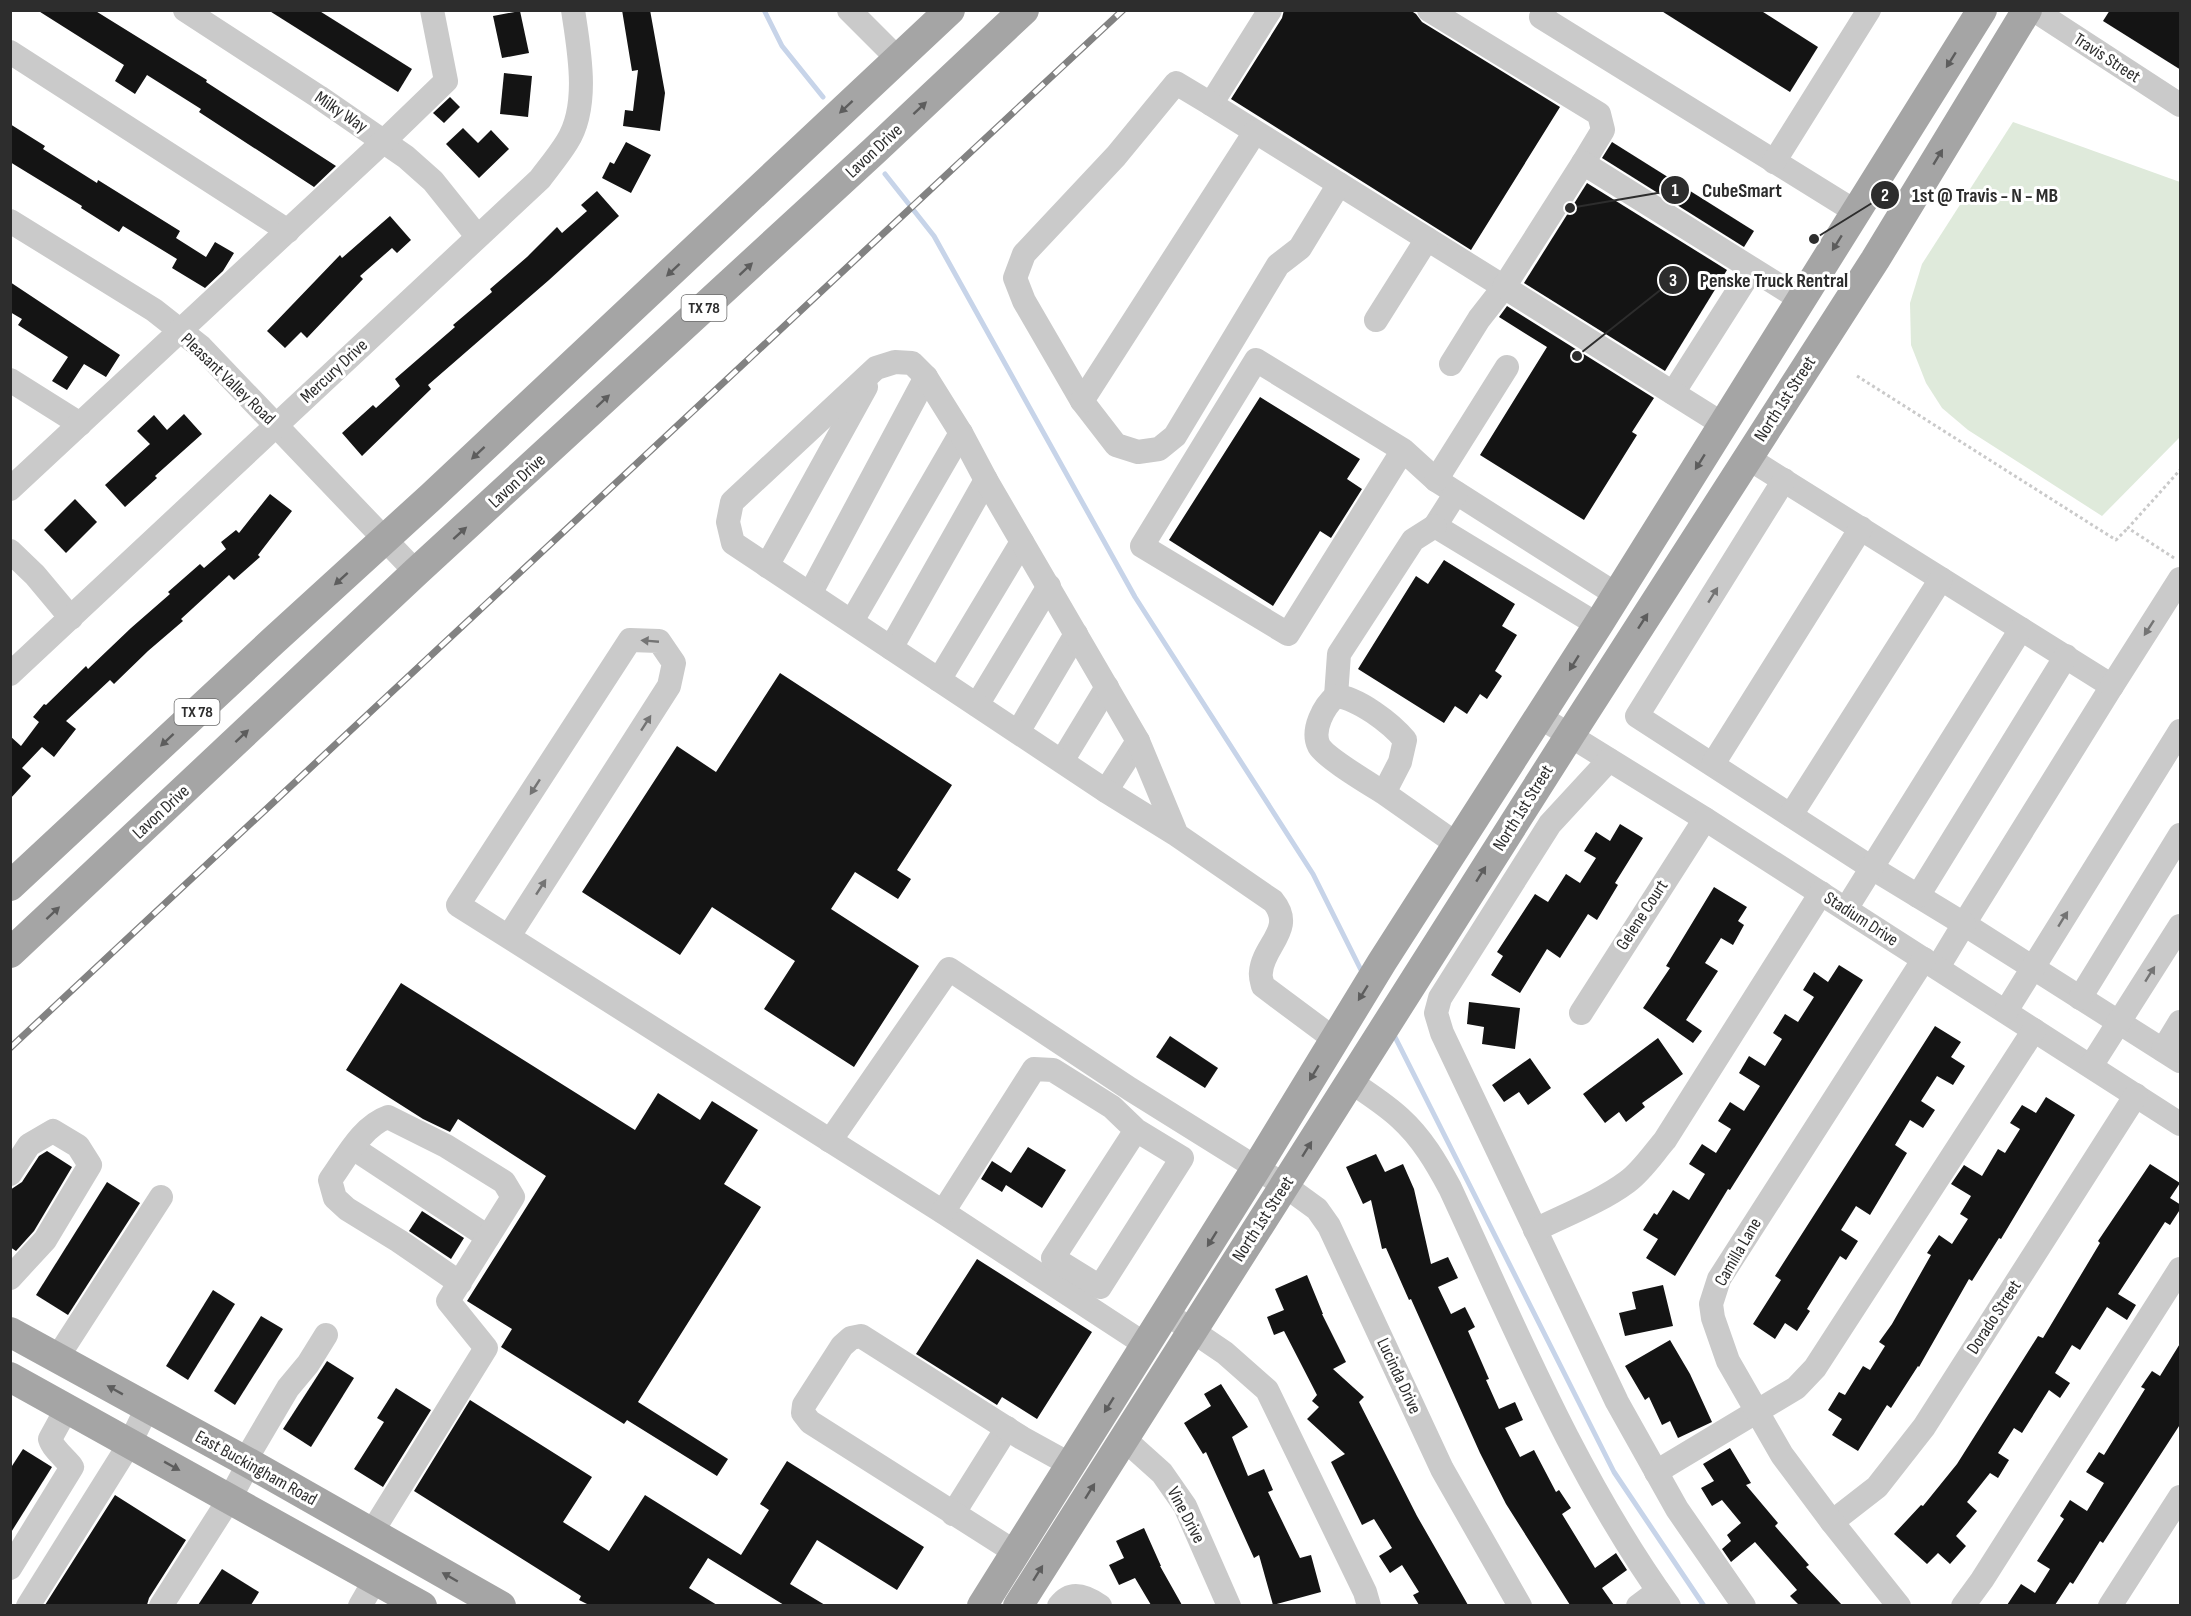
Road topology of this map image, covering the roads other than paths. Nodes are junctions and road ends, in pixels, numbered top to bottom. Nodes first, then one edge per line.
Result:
1 (185, 10) edge
2 (432, 10) edge
3 (573, 10) edge
4 (849, 10) edge
5 (951, 10) edge
6 (1024, 10) edge
7 (1270, 10) edge
8 (1429, 10) edge
9 (1545, 10) edge
10 (1869, 10) edge
11 (1982, 10) edge
12 (2026, 10) edge
13 (2034, 10) edge
14 (10, 52) edge
15 (898, 59) junction
16 (1211, 104) junction
17 (2181, 105) edge
18 (1255, 132) junction
19 (384, 141) junction
20 (1774, 162) junction
21 (1583, 163) junction
22 (1339, 184) junction
23 (1856, 212) junction
24 (10, 221) edge
25 (288, 231) junction
26 (1891, 234) junction
27 (477, 236) junction
28 (1427, 239) junction
29 (1752, 269) junction
30 (1504, 288) junction
31 (1802, 300) junction
32 (1376, 320) dead end
33 (179, 331) junction
34 (1451, 364) dead end
35 (1507, 367) dead end
36 (876, 368) junction
37 (926, 377) junction
38 (10, 380) edge
39 (1673, 393) junction
40 (1082, 401) junction
41 (80, 424) junction
42 (1724, 425) junction
43 (277, 426) junction
44 (961, 434) junction
45 (1403, 450) junction
46 (1748, 458) junction
47 (986, 480) junction
48 (1784, 480) junction
49 (1446, 487) junction
50 (10, 489) edge
51 (1435, 525) junction
52 (1861, 528) junction
53 (384, 539) junction
54 (1022, 542) junction
55 (10, 551) edge
56 (767, 566) junction
57 (2180, 570) edge
58 (416, 572) junction
59 (1941, 579) junction
60 (1049, 586) junction
61 (810, 594) junction
62 (1617, 595) junction
63 (71, 618) junction
64 (852, 621) junction
65 (1598, 625) junction
66 (2021, 629) junction
67 (1076, 634) junction
68 (891, 648) junction
69 (2066, 657) junction
70 (10, 674) edge
71 (939, 680) junction
72 (2112, 686) junction
73 (1107, 687) junction
74 (1336, 696) junction
75 (977, 705) junction
76 (1540, 717) junction
77 (2181, 731) edge
78 (1018, 732) junction
79 (1570, 735) junction
80 (1138, 741) junction
81 (1609, 760) junction
82 (1062, 761) junction
83 (1713, 765) junction
84 (1106, 791) junction
85 (1384, 793) junction
86 (1791, 815) junction
87 (1705, 819) junction
88 (1178, 835) junction
89 (2181, 835) edge
90 (1458, 845) junction
91 (1872, 868) junction
92 (10, 886) edge
93 (1821, 893) junction
94 (1918, 896) junction
95 (1846, 909) junction
96 (1964, 924) junction
97 (2181, 926) edge
98 (509, 936) junction
99 (10, 953) edge
100 (1931, 963) junction
101 (2032, 969) junction
102 (1405, 994) junction
103 (2080, 998) junction
104 (2006, 1011) junction
105 (1581, 1012) dead end
106 (2181, 1022) edge
107 (2120, 1023) junction
108 (2034, 1030) junction
109 (1339, 1031) junction
110 (2172, 1055) edge
111 (2091, 1066) junction
112 (1350, 1081) junction
113 (2136, 1095) junction
114 (2178, 1117) edge
115 (1136, 1130) junction
116 (830, 1141) junction
117 (353, 1148) junction
118 (1257, 1167) junction
119 (10, 1174) edge
120 (1284, 1185) junction
121 (161, 1197) dead end
122 (942, 1212) junction
123 (1535, 1230) junction
124 (488, 1237) junction
125 (2181, 1269) edge
126 (10, 1278) edge
127 (460, 1282) junction
128 (1166, 1312) junction
129 (1191, 1329) junction
130 (10, 1332) edge
131 (326, 1335) dead end
132 (1146, 1346) junction
133 (57, 1358) junction
134 (10, 1377) edge
135 (67, 1408) junction
136 (147, 1408) junction
137 (1757, 1412) junction
138 (1007, 1428) junction
139 (1123, 1438) junction
140 (130, 1443) junction
141 (247, 1462) junction
142 (1071, 1465) junction
143 (1656, 1472) junction
144 (2181, 1497) edge
145 (230, 1498) junction
146 (953, 1514) junction
147 (1832, 1522) junction
148 (1033, 1525) junction
149 (372, 1532) junction
150 (1059, 1540) junction
151 (1015, 1552) junction
152 (10, 1568) edge
153 (363, 1573) junction
154 (1664, 1598) edge
155 (28, 1605) edge
156 (161, 1605) edge
157 (360, 1605) edge
158 (419, 1605) edge
159 (501, 1605) edge
160 (982, 1605) edge
161 (1018, 1605) edge
162 (1059, 1605) edge
163 (1100, 1605) edge
164 (1229, 1605) edge
165 (1369, 1605) edge
166 (1520, 1605) edge
167 (1638, 1605) edge
168 (1744, 1605) edge
169 (1899, 1605) edge
170 (1963, 1605) edge
171 (2110, 1605) edge

1 - 19 street, Milky Way
2 - 19 street
3 - 27 street, Mercury Drive
4 - 15 street
5 - 15 main road, TX 78
58 -> 6 main road, Lavon Drive / TX 78
7 - 16 street
8 - 21 street
9 - 20 street
10 - 20 street
11 -> 23 main road, North 1st Street
26 -> 12 main road, North 1st Street
13 - 17 street, Travis Street
14 - 25 street
15 -> 53 main road, TX 78
16 - 18 street
16 - 40 street
18 - 22 street
18 - 40 street
19 - 25 street
19 - 27 street, Milky Way
20 - 23 street
21 - 29 street
21 - 30 street
22 - 28 street
22 - 40 street
23 - 26 main road
23 -> 31 main road, North 1st Street
24 - 33 street, Pleasant Valley Road
25 - 33 street
26 - 46 main road, North 1st Street
27 - 43 street, Mercury Drive
28 - 30 street
28 - 32 street
29 - 31 street
29 - 39 street
30 - 34 street
30 - 39 street
31 - 42 main road, North 1st Street
33 - 41 street
33 - 43 street, Pleasant Valley Road
35 - 49 street
36 - 37 street
36 - 56 street
36 - 56 street
37 - 44 street
37 - 61 street
38 - 41 street
39 - 42 street
41 - 50 street
42 -> 62 main road, North 1st Street
43 - 53 street, Pleasant Valley Road
43 - 63 street, Mercury Drive
44 - 47 street
44 - 64 street
45 - 45 street
45 - 49 street
46 - 48 street
79 -> 46 main road, North 1st Street
47 - 54 street
47 - 68 street
48 - 52 street
83 -> 48 street
49 - 51 street
49 - 62 street
51 - 65 street
51 - 74 street
52 - 59 street
52 - 83 street
53 - 58 street, Pleasant Valley Road
53 -> 92 main road, TX 78
54 - 60 street
54 - 71 street
55 - 63 street
56 - 61 street
57 -> 72 street, Camilla Lane
99 -> 58 main road, Lavon Drive / TX 78
59 - 66 street
59 - 86 street
60 - 67 street
60 - 75 street
61 - 64 street
62 - 65 main road, North 1st Street
63 - 70 street, Mercury Drive
64 - 68 street
65 -> 76 main road, North 1st Street
66 - 69 street
66 - 91 street
67 - 73 street
67 - 78 street
68 - 71 street
69 - 72 street
69 - 94 street
71 - 75 street
72 - 96 street, Camilla Lane
73 - 80 street
73 - 82 street
74 - 85 street
74 - 85 street
75 - 78 street
76 - 79 street, Stadium Drive
76 - 90 main road, North 1st Street
101 -> 77 street
78 - 82 street
79 - 81 street, Stadium Drive
102 -> 79 main road, North 1st Street
80 - 84 street
80 - 88 street
81 - 87 street, Stadium Drive
81 - 123 street
82 - 84 street
83 - 86 street
84 - 88 street
85 - 90 street
86 - 91 street
87 - 93 street, Stadium Drive
87 - 105 street, Gelene Court
88 - 109 street
89 - 103 street
90 - 102 main road
90 -> 109 main road, North 1st Street
91 - 94 street
91 - 95 street
93 - 95 street, Stadium Drive
93 - 123 street
94 - 96 street
95 - 100 street, Stadium Drive
96 - 100 street, Camilla Lane
96 - 101 street
107 -> 97 street
98 -> 98 street
98 - 116 street
100 - 104 street, Stadium Drive
100 - 137 street, Camilla Lane
101 - 103 street
101 - 104 street
102 - 112 main road, North 1st Street
103 - 107 street
104 - 108 street, Stadium Drive
106 - 110 street
107 - 110 street
107 - 111 street
108 - 111 street, Stadium Drive
108 - 137 street
109 -> 118 main road, North 1st Street
111 - 113 street, Stadium Drive
120 -> 112 main road, North 1st Street
112 - 154 street
113 - 114 street, Stadium Drive
113 - 147 street, Dorado Street
115 - 115 street
115 - 122 street
116 - 118 street, Lucinda Drive
116 - 122 street
117 - 124 street
117 - 124 street
117 - 127 street
118 - 120 street, Lucinda Drive
118 -> 128 main road, North 1st Street
119 - 126 street
120 - 129 main road, North 1st Street
120 - 166 street, Lucinda Drive
121 - 133 street
122 - 132 street
123 - 143 street
124 - 127 street
125 - 170 street
127 - 149 street
128 - 129 street
128 - 132 main road, North 1st Street
129 - 139 main road, North 1st Street
129 - 165 street
130 - 133 main road, East Buckingham Road
131 - 141 street
132 -> 142 main road, North 1st Street
136 -> 133 main road, East Buckingham Road
134 - 135 main road
135 - 140 main road
135 - 152 street
136 - 140 street
136 - 141 main road, East Buckingham Road
137 - 143 street
137 - 147 street, Camilla Lane
138 - 142 street
138 - 146 street
138 - 146 street
150 -> 139 main road, North 1st Street
139 - 164 street, Vine Drive
140 -> 145 main road
140 - 155 street
141 - 145 street
141 - 149 main road, East Buckingham Road
142 - 148 main road, North 1st Street
143 - 168 street
144 - 171 street
145 - 153 main road
145 - 156 street
146 - 151 street
147 - 169 street, Camilla Lane
148 - 150 main road
148 - 151 main road, North 1st Street
149 - 153 main road
159 -> 149 main road, East Buckingham Road
161 -> 150 main road, North 1st Street
151 - 160 main road, North 1st Street
153 - 157 street
153 - 158 main road
154 - 167 street
162 - 163 street

